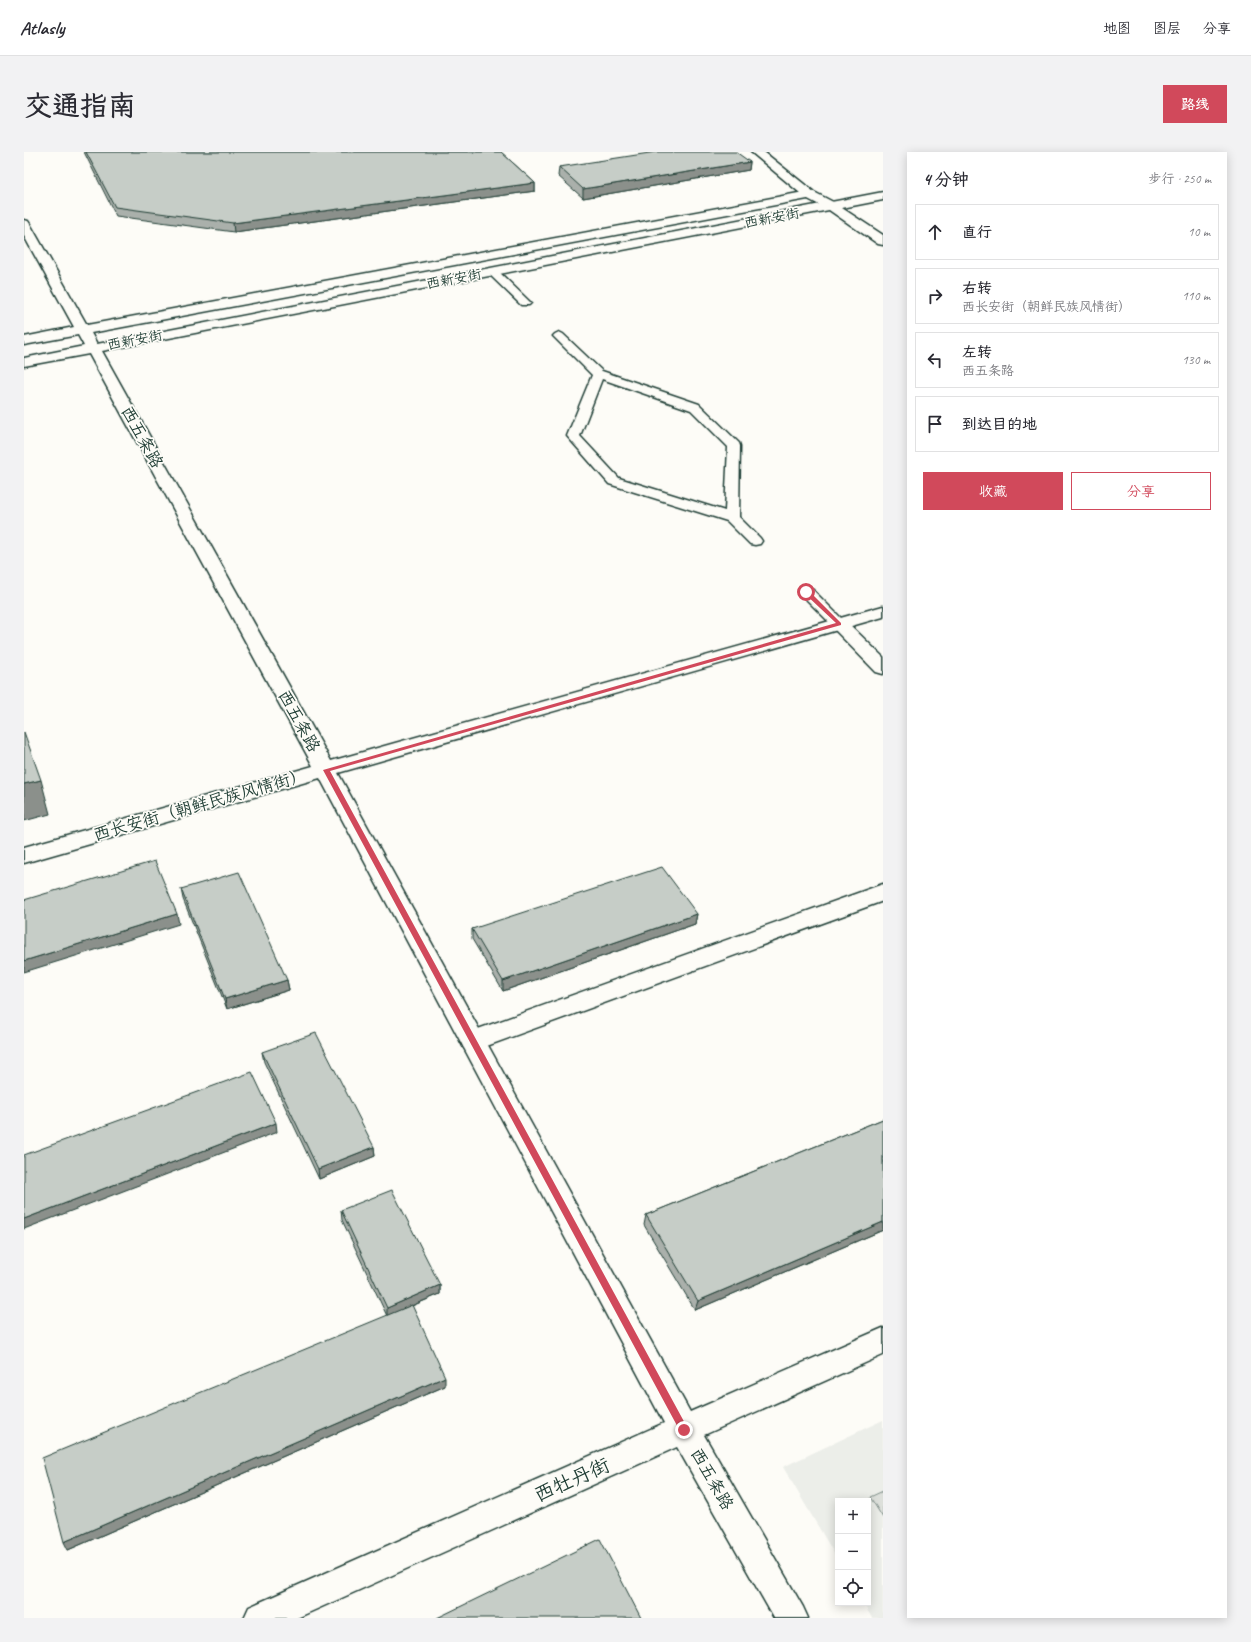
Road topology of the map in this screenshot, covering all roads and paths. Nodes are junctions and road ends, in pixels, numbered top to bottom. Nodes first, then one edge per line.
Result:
1 (757, 152) edge
2 (832, 191) dead end
3 (810, 195) junction
4 (883, 196) edge
5 (831, 206) junction
6 (24, 224) edge
7 (883, 241) edge
8 (493, 272) junction
9 (524, 303) dead end
10 (559, 336) dead end
11 (87, 339) junction
12 (24, 341) edge
13 (24, 362) edge
14 (598, 374) junction
15 (732, 518) junction
16 (755, 541) dead end
17 (806, 592) dead end
18 (883, 611) edge
19 (839, 624) junction
20 (883, 668) edge
21 (326, 770) junction
22 (24, 855) edge
23 (883, 892) edge
24 (473, 1041) junction
25 (883, 1341) edge
26 (684, 1430) junction
27 (260, 1618) edge
28 (792, 1618) edge

1 - 3 street
2 - 3 street, 西新安街
3 - 5 street
3 - 11 street, 西新安街
4 - 5 street, 西新安街
5 - 7 street
5 - 8 street, 西新安街
6 - 11 street, 西五条路
8 - 9 lane
8 - 11 street, 西新安街
10 - 14 lane
11 - 12 street, 西新安街
11 - 13 street, 西新安街
11 - 21 street, 西五条路
14 - 15 lane
14 - 15 lane
15 - 16 lane
17 - 19 lane
18 - 19 street, 西长安街（朝鲜民族风情街）
19 - 20 street
19 - 21 street, 西长安街（朝鲜民族风情街）
21 - 22 street, 西长安街（朝鲜民族风情街）
21 - 24 street, 西五条路
23 - 24 street
24 - 26 street, 西五条路
25 - 26 street, 西牡丹街
26 - 27 street, 西牡丹街
26 - 28 street, 西五条路

